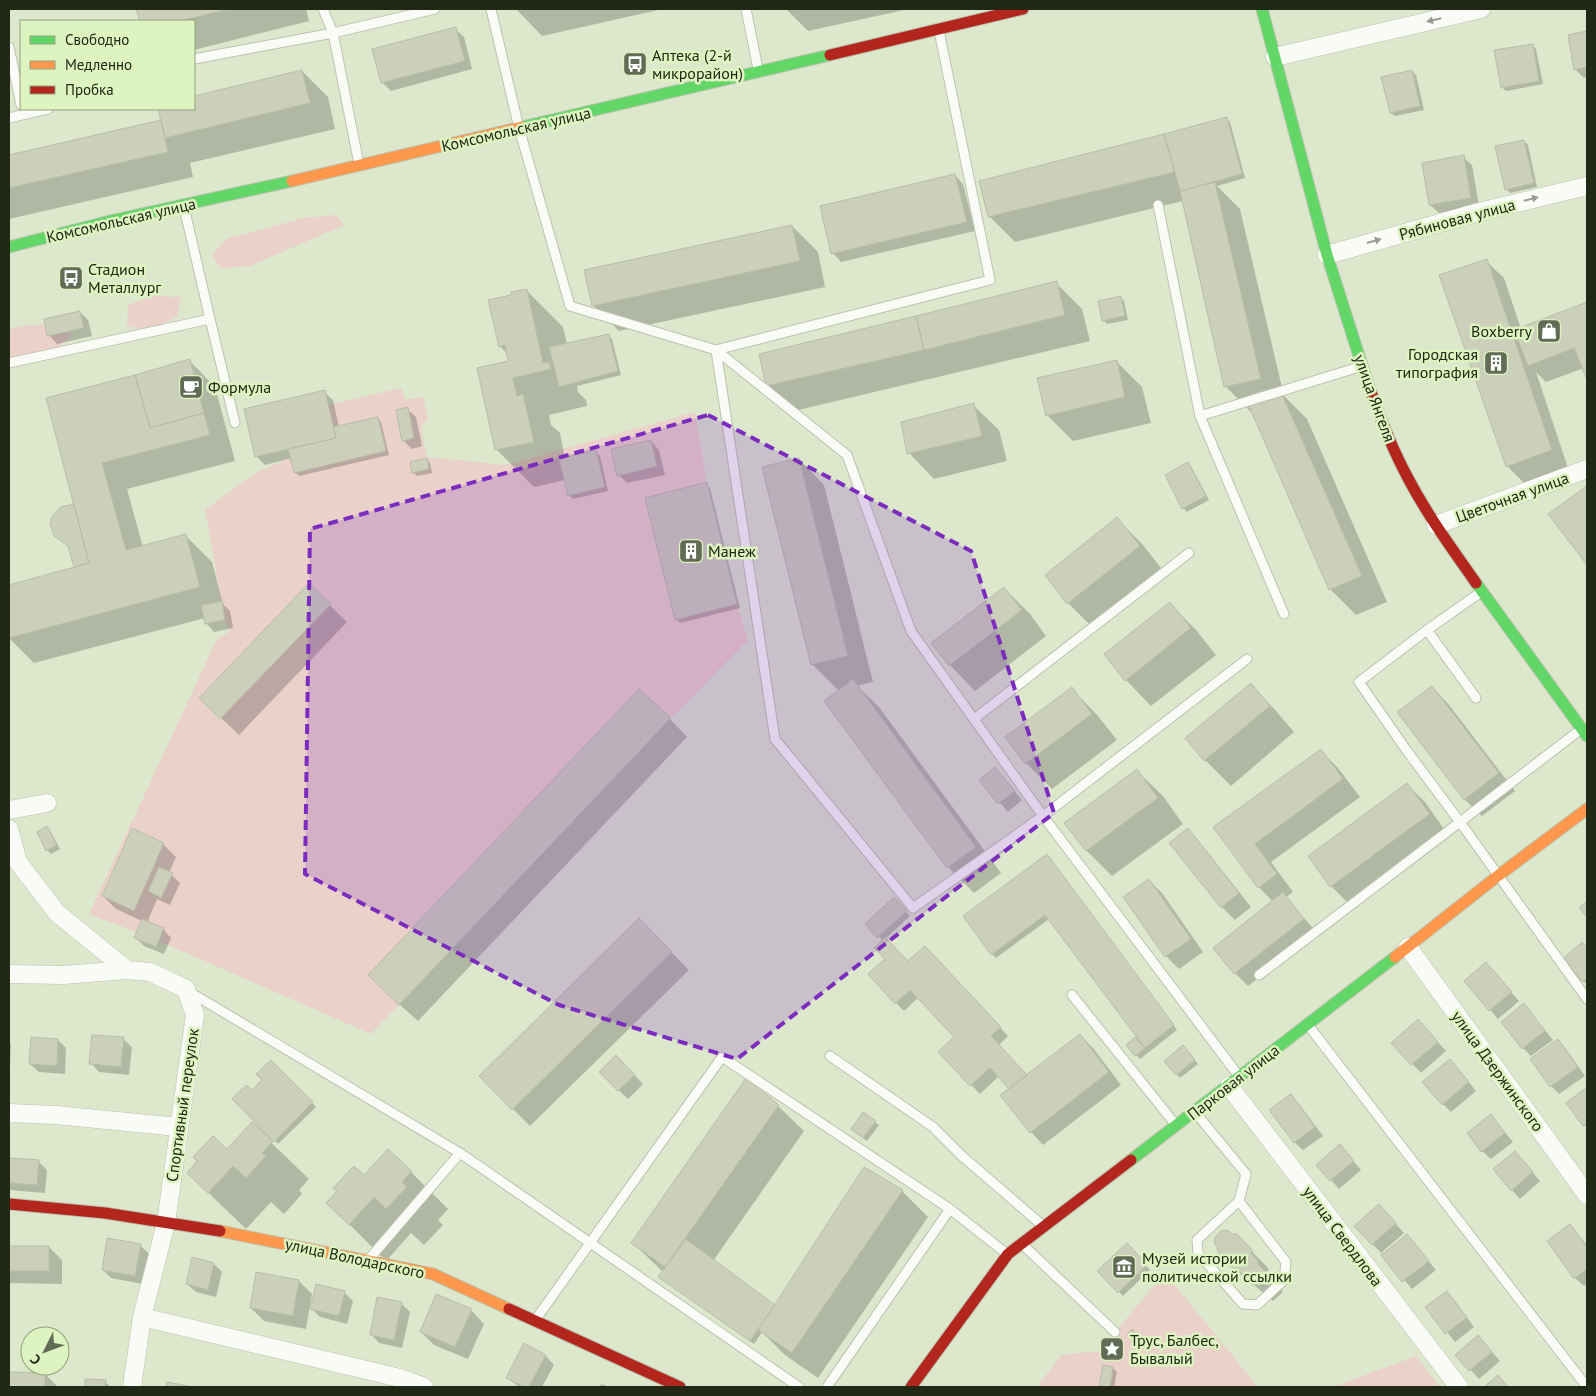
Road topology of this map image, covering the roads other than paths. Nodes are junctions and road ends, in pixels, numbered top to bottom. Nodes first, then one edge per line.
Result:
1 (322, 9) edge
2 (434, 9) edge
3 (491, 9) edge
4 (746, 9) edge
5 (1023, 9) edge
6 (1482, 9) edge
7 (1263, 10) edge
8 (1003, 11) edge
9 (939, 30) junction
10 (333, 33) junction
11 (9, 47) edge
12 (1275, 57) junction
13 (195, 59) edge
14 (758, 72) junction
15 (20, 99) edge
16 (21, 110) edge
17 (9, 118) edge
18 (520, 128) junction
19 (360, 166) junction
20 (1587, 186) edge
21 (183, 205) junction
22 (1158, 205) dead end
23 (9, 247) edge
24 (1327, 254) junction
25 (210, 319) junction
26 (716, 350) junction
27 (9, 363) edge
28 (1362, 366) junction
29 (1200, 416) junction
30 (235, 423) dead end
31 (1587, 469) edge
32 (1436, 526) junction
33 (1189, 553) dead end
34 (1482, 592) junction
35 (1284, 614) dead end
36 (1426, 630) junction
37 (1246, 659) dead end
38 (1476, 698) dead end
39 (974, 719) junction
40 (1585, 733) edge
41 (47, 803) dead end
42 (1587, 809) edge
43 (9, 810) edge
44 (1043, 816) junction
45 (1460, 822) junction
46 (9, 830) edge
47 (1499, 875) junction
48 (1408, 947) junction
49 (127, 970) junction
50 (9, 974) edge
51 (1259, 975) dead end
52 (186, 989) junction
53 (1072, 995) dead end
54 (1587, 999) edge
55 (1307, 1023) junction
56 (830, 1056) dead end
57 (1234, 1081) junction
58 (1195, 1111) junction
59 (9, 1112) edge
60 (1177, 1126) junction
61 (178, 1127) junction
62 (460, 1153) junction
63 (1587, 1195) edge
64 (1240, 1200) junction
65 (9, 1204) edge
66 (950, 1209) junction
67 (166, 1223) junction
68 (1044, 1227) junction
69 (589, 1244) junction
70 (1022, 1244) junction
71 (1008, 1254) junction
72 (368, 1260) junction
73 (142, 1317) junction
74 (534, 1321) junction
75 (1115, 1332) dead end
76 (132, 1387) edge
77 (424, 1387) edge
78 (680, 1387) edge
79 (799, 1387) edge
80 (827, 1387) edge
81 (911, 1387) edge
82 (1458, 1387) edge
83 (1587, 1387) edge

1 - 10 lane
2 - 10 lane
3 - 18 lane
4 - 14 lane
5 - 8 main road, Комсомольская улица
6 -> 12 street
7 - 12 main road, улица Янгеля
8 - 9 main road, Комсомольская улица
9 - 14 main road, Комсомольская улица
9 - 26 lane
10 - 13 lane
10 - 19 lane
11 - 15 lane
12 - 24 main road, улица Янгеля
14 - 18 main road, Комсомольская улица
16 - 17 lane
18 - 19 main road, Комсомольская улица
18 - 26 lane
19 - 21 main road, Комсомольская улица
24 -> 20 street, Рябиновая улица
21 - 23 main road, Комсомольская улица
21 - 25 lane
22 - 29 lane
24 - 28 main road, улица Янгеля
25 - 27 lane
25 - 30 lane
26 - 39 lane
26 - 44 lane
28 - 29 lane
28 - 32 main road, улица Янгеля
29 - 35 lane
31 - 32 street, Цветочная улица
32 - 34 main road, улица Янгеля
33 - 39 lane
34 - 36 lane
34 - 40 main road, улица Янгеля
36 - 38 lane
36 - 45 lane
37 - 44 lane
39 - 44 lane
40 - 45 lane
41 - 43 street
42 - 47 main road, Парковая улица
44 - 57 lane
45 - 47 lane
45 - 51 lane
46 - 49 street
47 - 48 main road, Парковая улица
47 - 54 lane
48 - 55 main road, Парковая улица
48 - 63 street, улица Дзержинского
49 - 50 street
49 - 52 street
52 - 61 street, Спортивный переулок
52 - 62 lane
53 - 60 lane
55 - 57 main road, Парковая улица
55 - 83 lane
56 - 68 lane
57 - 58 main road, Парковая улица
57 - 82 street, улица Свердлова
58 - 60 main road, Парковая улица
58 - 64 lane
59 - 61 street
60 - 68 main road, Парковая улица
61 - 67 street, Спортивный переулок
62 - 69 lane
62 - 72 lane
64 - 64 lane
65 - 67 main road, улица Володарского
66 - 69 lane
66 - 71 lane
66 - 80 lane
67 - 72 main road, улица Володарского
67 - 73 street, Спортивный переулок
68 - 70 main road, Парковая улица
69 - 74 lane
69 - 79 lane
70 - 71 main road, Парковая улица
70 - 75 lane
71 - 81 main road, Парковая улица
72 - 74 main road, улица Володарского
73 - 76 street, Спортивный переулок
73 - 77 street
74 - 78 main road, улица Володарского

